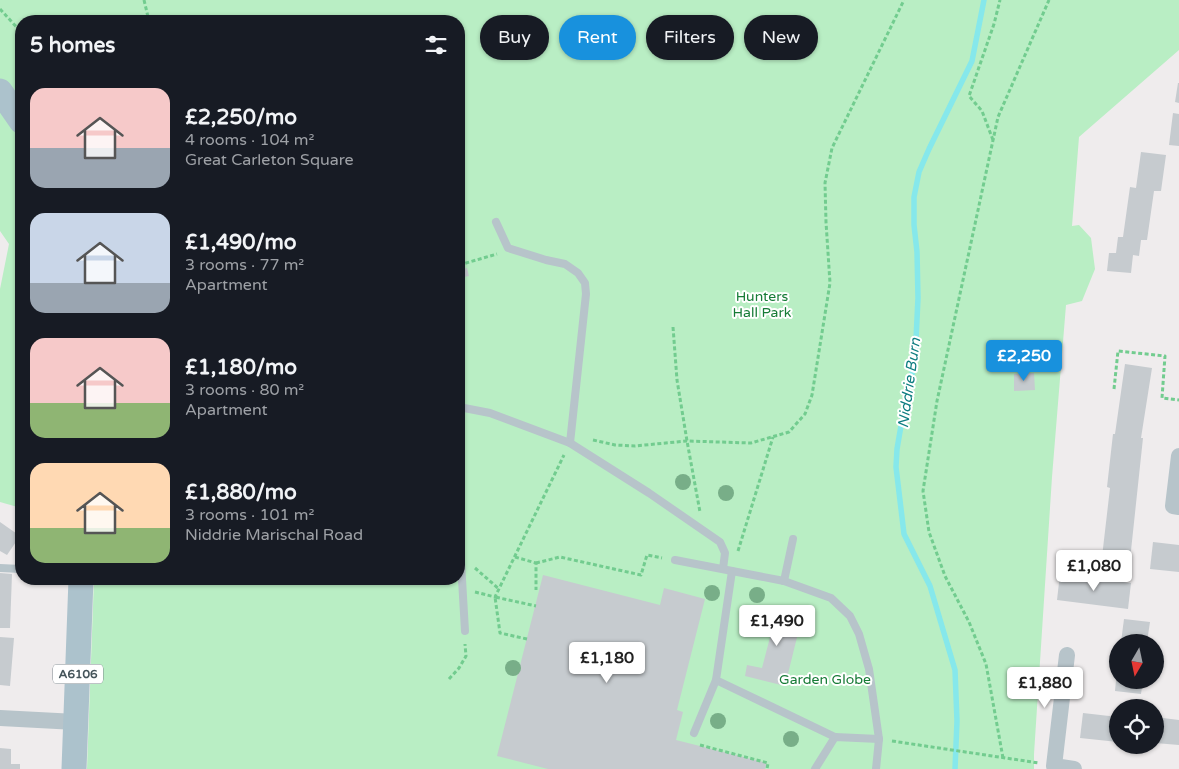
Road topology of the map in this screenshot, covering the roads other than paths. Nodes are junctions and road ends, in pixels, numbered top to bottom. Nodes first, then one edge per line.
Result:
1 (0, 91) edge
2 (15, 112) edge
3 (496, 222) dead end
4 (465, 408) edge
5 (570, 443) junction
6 (1179, 456) edge
7 (1179, 507) edge
8 (793, 539) dead end
9 (675, 560) road end
10 (0, 568) edge
11 (15, 569) edge
12 (728, 570) junction
13 (784, 581) junction
14 (81, 585) edge
15 (462, 585) edge
16 (464, 631) road end
17 (1067, 655) dead end
18 (716, 680) junction
19 (0, 718) edge
20 (76, 722) junction
21 (694, 733) road end
22 (835, 737) junction
23 (879, 739) junction
24 (74, 769) edge
25 (815, 769) edge
26 (876, 769) edge
27 (1074, 769) edge

1 - 2 main road
3 - 5 lane
4 - 5 lane
5 - 12 lane
6 - 7 street
8 - 13 lane
9 - 12 lane
10 - 11 lane
12 - 13 lane
12 - 18 lane
13 - 23 lane
14 - 20 main road, A6106
15 - 16 lane
17 - 27 street
18 - 21 lane
18 - 22 lane
19 - 20 street
20 - 24 main road, A6106
22 - 23 lane
22 - 25 lane
23 - 26 lane

